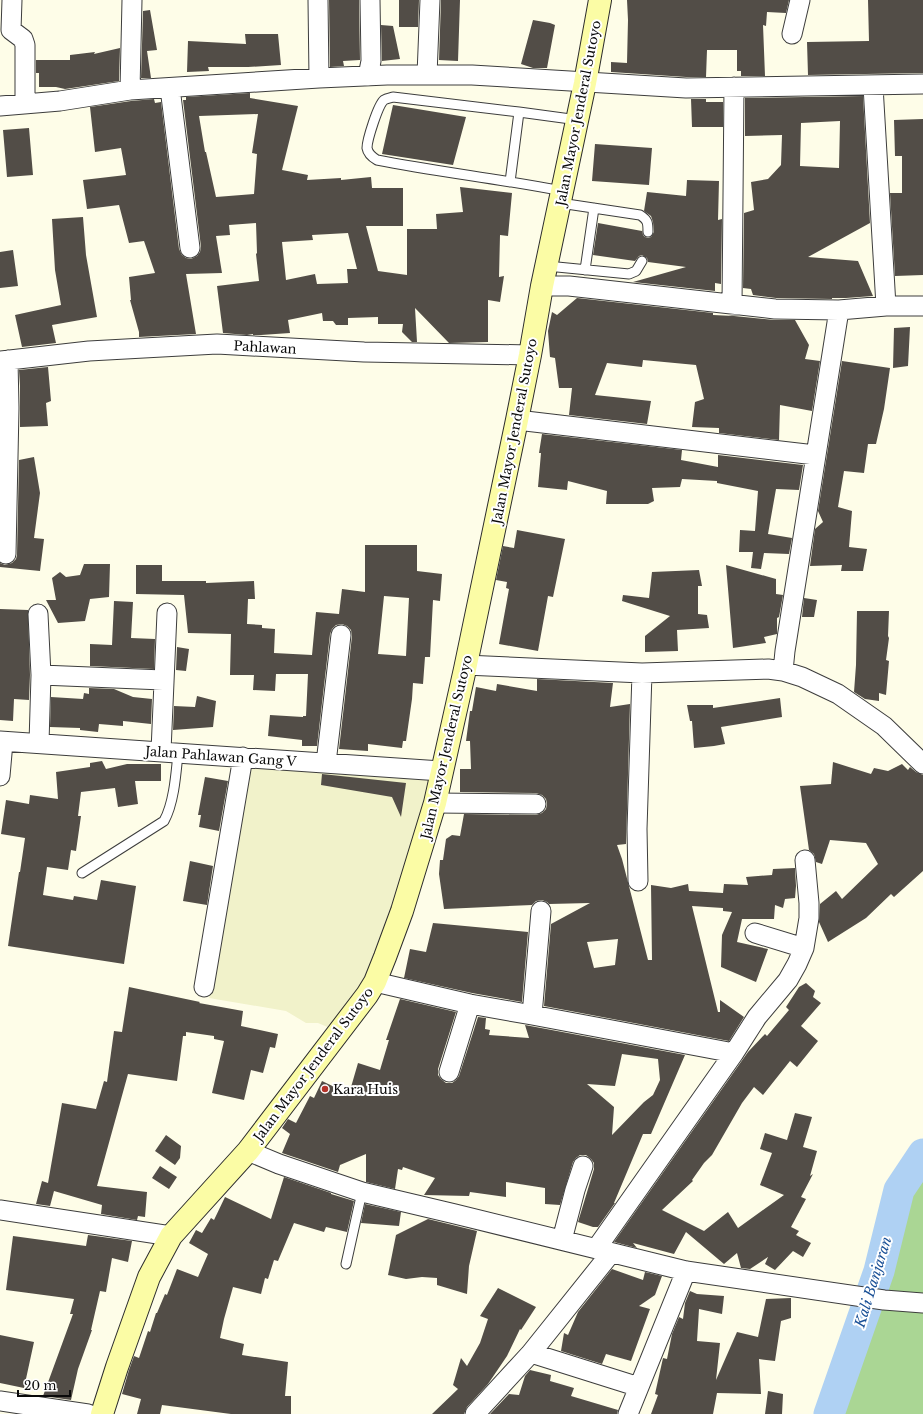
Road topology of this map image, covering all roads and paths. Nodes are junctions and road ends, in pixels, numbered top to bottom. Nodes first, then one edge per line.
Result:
1 (12, 0) edge
2 (132, 0) edge
3 (318, 0) edge
4 (370, 0) edge
5 (430, 0) edge
6 (600, 0) edge
7 (800, 0) edge
8 (792, 34) dead end
9 (427, 75) junction
10 (368, 76) junction
11 (319, 78) junction
12 (586, 83) junction
13 (923, 84) edge
14 (873, 86) junction
15 (734, 87) junction
16 (170, 88) junction
17 (130, 90) junction
18 (25, 104) junction
19 (0, 106) edge
20 (519, 112) junction
21 (578, 120) junction
22 (510, 182) junction
23 (561, 197) junction
24 (594, 208) junction
25 (648, 232) dead end
26 (190, 248) dead end
27 (642, 261) dead end
28 (585, 270) junction
29 (544, 276) junction
30 (732, 305) junction
31 (886, 306) junction
32 (923, 306) edge
33 (839, 310) junction
34 (530, 355) junction
35 (4, 360) edge
36 (517, 420) junction
37 (815, 455) junction
38 (6, 554) dead end
39 (167, 613) dead end
40 (38, 614) dead end
41 (341, 635) dead end
42 (466, 665) junction
43 (782, 671) junction
44 (642, 673) junction
45 (41, 675) junction
46 (163, 680) junction
47 (1, 741) edge
48 (39, 743) junction
49 (169, 752) junction
50 (243, 757) junction
51 (326, 763) junction
52 (923, 764) edge
53 (441, 771) junction
54 (0, 776) edge
55 (435, 803) junction
56 (536, 804) dead end
57 (805, 860) dead end
58 (82, 873) dead end
59 (638, 881) dead end
60 (541, 911) dead end
61 (755, 932) dead end
62 (804, 948) junction
63 (375, 982) junction
64 (204, 987) dead end
65 (470, 1004) junction
66 (532, 1015) junction
67 (734, 1053) junction
68 (449, 1072) dead end
69 (248, 1151) junction
70 (583, 1166) dead end
71 (362, 1192) junction
72 (0, 1210) edge
73 (172, 1236) junction
74 (562, 1240) junction
75 (603, 1251) junction
76 (346, 1264) dead end
77 (686, 1271) junction
78 (923, 1303) edge
79 (531, 1353) junction
80 (639, 1387) junction
81 (0, 1401) edge
82 (88, 1414) edge
83 (102, 1414) edge
84 (474, 1414) edge
85 (628, 1414) edge

1 - 18 street
2 - 17 street
3 - 11 street
4 - 10 street
5 - 9 street
6 - 12 main road, Jalan Mayor Jenderal Sutoyo
7 - 8 street
9 - 10 street
9 - 12 street
10 - 11 street
11 - 16 street
12 - 15 street
12 - 21 main road, Jalan Mayor Jenderal Sutoyo
13 - 14 street
14 - 15 street
14 - 31 street
15 - 30 street
16 - 17 street
16 - 26 street
17 - 18 street
18 - 19 street
20 - 21 lane
20 - 22 lane
20 - 22 lane
21 - 23 main road, Jalan Mayor Jenderal Sutoyo
22 - 23 lane
23 - 24 lane
23 - 29 main road, Jalan Mayor Jenderal Sutoyo
24 - 25 lane
24 - 28 lane
27 - 28 lane
28 - 29 lane
29 - 30 street
29 - 34 main road, Jalan Mayor Jenderal Sutoyo
30 - 33 street
31 - 32 street
31 - 33 street
33 - 37 street
34 - 35 street, Pahlawan
34 - 36 main road, Jalan Mayor Jenderal Sutoyo
35 - 38 street
36 - 37 street
36 - 42 main road, Jalan Mayor Jenderal Sutoyo
37 - 43 street
39 - 46 street
40 - 45 street
41 - 51 street
42 - 44 street
42 - 53 main road, Jalan Mayor Jenderal Sutoyo
43 - 44 street
43 - 52 street
44 - 59 street
45 - 46 street
45 - 48 street
46 - 49 street
47 - 48 street, Jalan Pahlawan Gang V
47 - 54 street
48 - 49 street, Jalan Pahlawan Gang V
49 - 50 street, Jalan Pahlawan Gang V
49 - 58 lane
50 - 51 street, Jalan Pahlawan Gang V
50 - 64 street
51 - 53 street, Jalan Pahlawan Gang V
53 - 55 main road, Jalan Mayor Jenderal Sutoyo
55 - 56 street
55 - 63 main road, Jalan Mayor Jenderal Sutoyo
57 - 62 street
60 - 66 street
61 - 62 street
62 - 67 street
63 - 65 street
63 - 69 main road, Jalan Mayor Jenderal Sutoyo
65 - 66 street
65 - 68 street
66 - 67 street
67 - 75 street
69 - 71 street
69 - 73 main road, Jalan Mayor Jenderal Sutoyo
70 - 74 street
71 - 74 street
71 - 76 lane
72 - 73 street
73 - 83 main road, Jalan Mayor Jenderal Sutoyo
74 - 75 street
75 - 77 street
75 - 79 street
77 - 78 street
77 - 80 street
79 - 80 street
79 - 84 street
80 - 85 street
81 - 82 street

